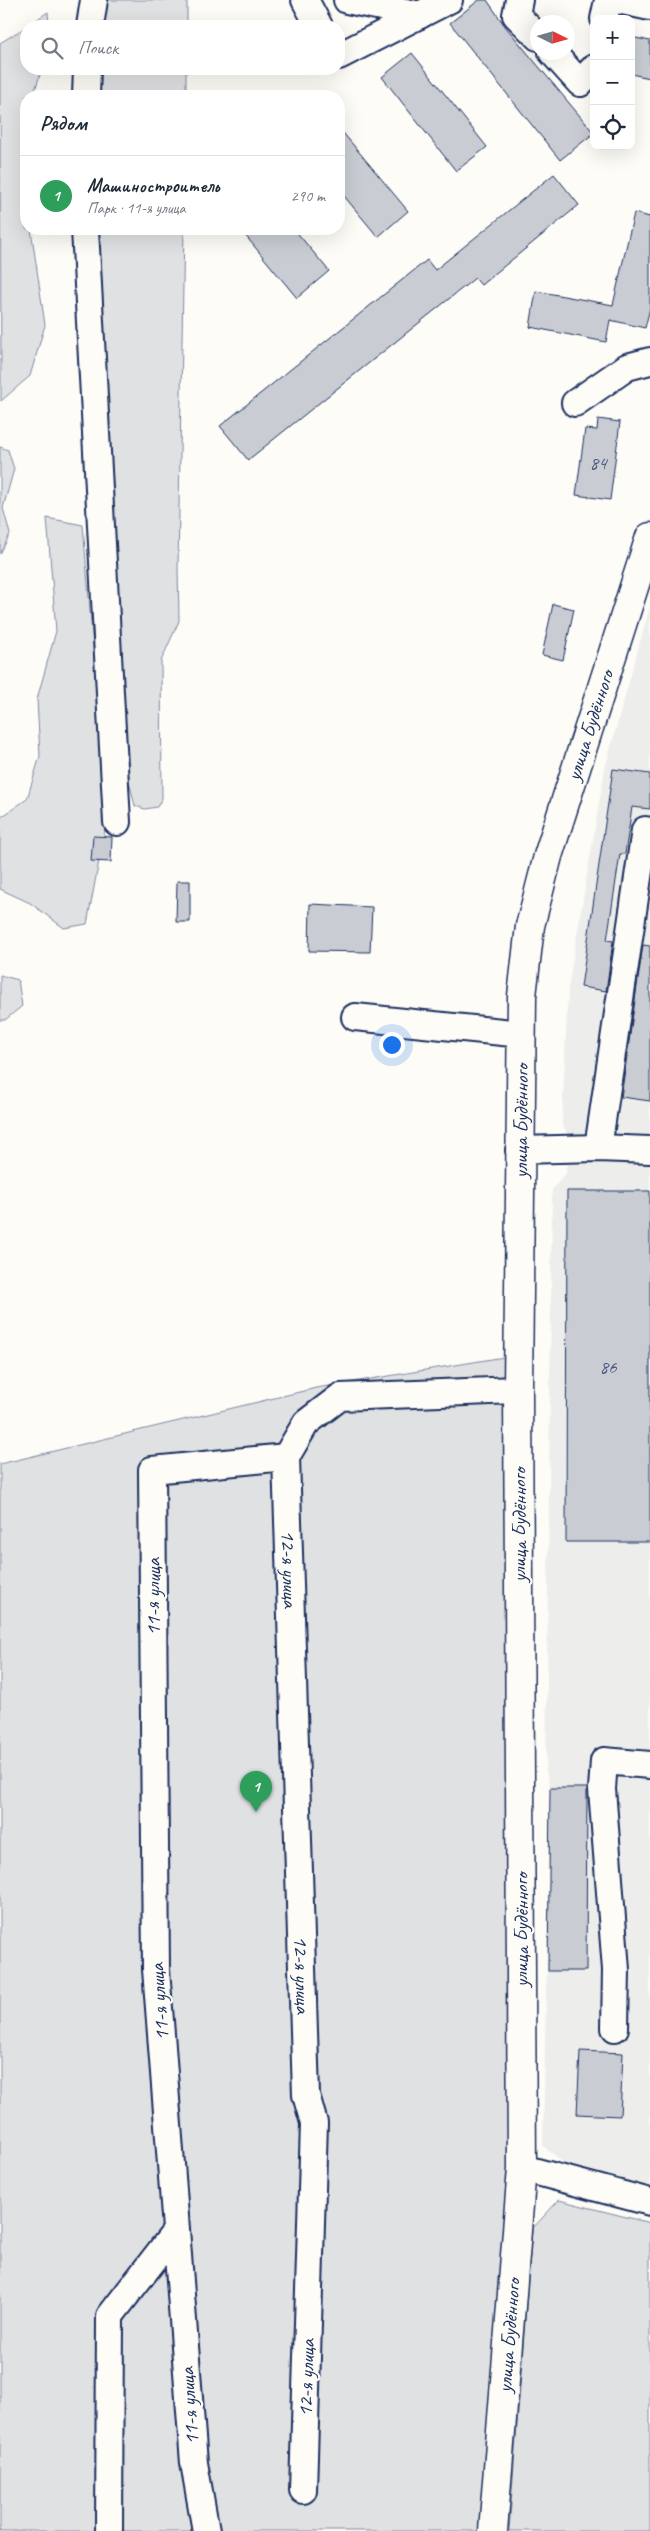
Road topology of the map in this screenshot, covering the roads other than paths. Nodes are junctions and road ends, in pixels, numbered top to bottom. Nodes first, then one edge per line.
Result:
1 (94, 0) edge
2 (305, 0) edge
3 (347, 0) edge
4 (449, 0) edge
5 (520, 0) edge
6 (629, 2) edge
7 (420, 15) junction
8 (610, 15) edge
9 (91, 20) edge
10 (316, 20) edge
11 (530, 29) edge
12 (345, 53) edge
13 (559, 60) edge
14 (590, 72) edge
15 (86, 75) edge
16 (86, 90) edge
17 (85, 235) edge
18 (650, 361) edge
19 (574, 403) dead end
20 (650, 537) edge
21 (117, 822) dead end
22 (650, 831) edge
23 (355, 1017) dead end
24 (522, 1034) junction
25 (598, 1148) junction
26 (519, 1150) junction
27 (650, 1150) edge
28 (518, 1390) junction
29 (286, 1457) junction
30 (650, 1765) edge
31 (615, 2028) dead end
32 (522, 2168) junction
33 (650, 2202) edge
34 (176, 2231) junction
35 (303, 2490) dead end
36 (109, 2531) edge
37 (206, 2531) edge
38 (493, 2531) edge

1 - 9 street
2 - 10 street
3 - 7 street
4 - 7 street
5 - 11 street
6 - 8 street
7 - 12 street
13 - 14 street
15 - 16 street
17 - 21 street
18 - 19 street
20 - 24 main road, улица Будённого
22 - 25 street
23 - 24 street
24 - 26 main road, улица Будённого
25 - 26 street
25 - 27 street
26 - 28 main road, улица Будённого
28 - 29 street
28 - 32 main road, улица Будённого
29 - 34 street, 11-я улица
29 - 35 street, 12-я улица
30 - 31 street
32 - 33 street
32 - 38 main road, улица Будённого
34 - 36 street
34 - 37 street, 11-я улица

